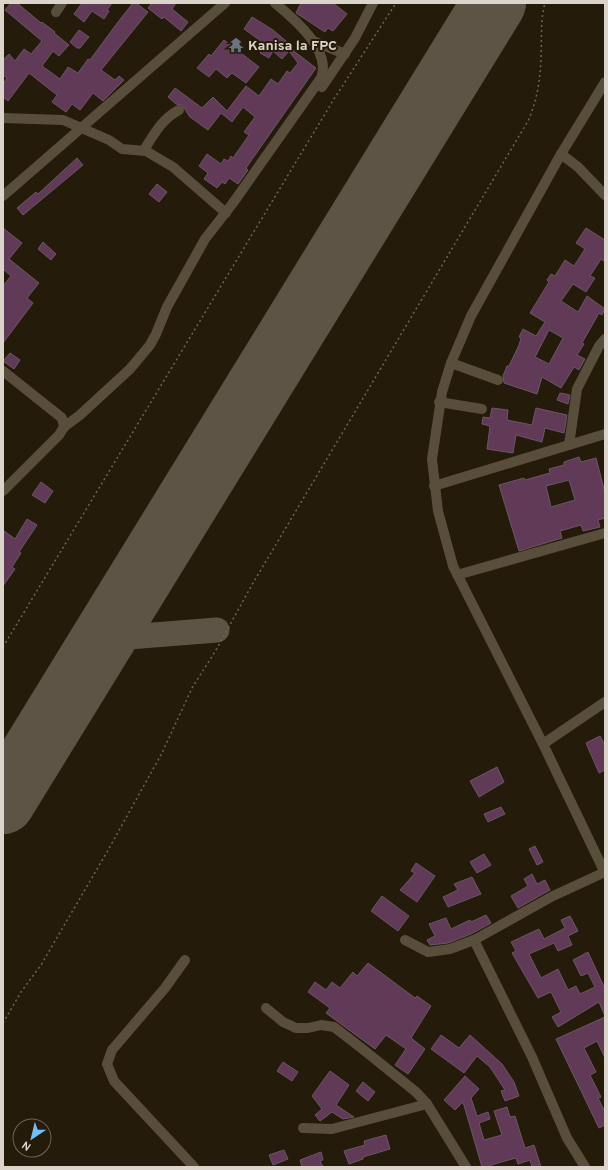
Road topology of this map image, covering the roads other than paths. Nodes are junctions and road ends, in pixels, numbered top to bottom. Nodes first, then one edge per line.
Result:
1 (62, 3) edge
2 (225, 3) edge
3 (275, 3) edge
4 (373, 3) edge
5 (56, 12) dead end
6 (312, 41) junction
7 (345, 54) junction
8 (605, 82) edge
9 (309, 97) junction
10 (179, 110) dead end
11 (3, 118) edge
12 (81, 129) junction
13 (144, 150) junction
14 (561, 154) junction
15 (605, 195) edge
16 (3, 196) edge
17 (226, 213) junction
18 (605, 339) edge
19 (451, 363) junction
20 (3, 371) edge
21 (498, 380) dead end
22 (439, 402) junction
23 (482, 409) dead end
24 (64, 426) junction
25 (605, 434) edge
26 (569, 445) junction
27 (434, 486) junction
28 (3, 491) edge
29 (605, 533) edge
30 (457, 575) junction
31 (605, 702) edge
32 (543, 744) junction
33 (604, 867) edge
34 (405, 940) dead end
35 (474, 940) junction
36 (185, 960) dead end
37 (266, 1008) dead end
38 (427, 1104) junction
39 (302, 1128) dead end
40 (194, 1167) edge
41 (464, 1167) edge
42 (585, 1167) edge

1 - 5 street
2 - 12 street
3 - 6 street
4 - 7 street
6 - 7 street
6 - 9 street
7 - 9 street
8 - 14 street
9 - 17 street
10 - 13 street
11 - 12 street
12 - 13 street
12 - 16 street
13 - 17 street
14 - 15 street
14 - 19 street
17 - 24 street
18 - 26 street
19 - 21 street
19 - 22 street
20 - 24 street
22 - 23 street
22 - 27 street
24 - 28 street
25 - 26 street
26 - 27 street
27 - 30 street
29 - 30 street
30 - 32 street
31 - 32 street
32 - 33 street
33 - 35 street
34 - 35 street
35 - 42 street
36 - 40 street
37 - 38 street
38 - 39 street
38 - 41 street

